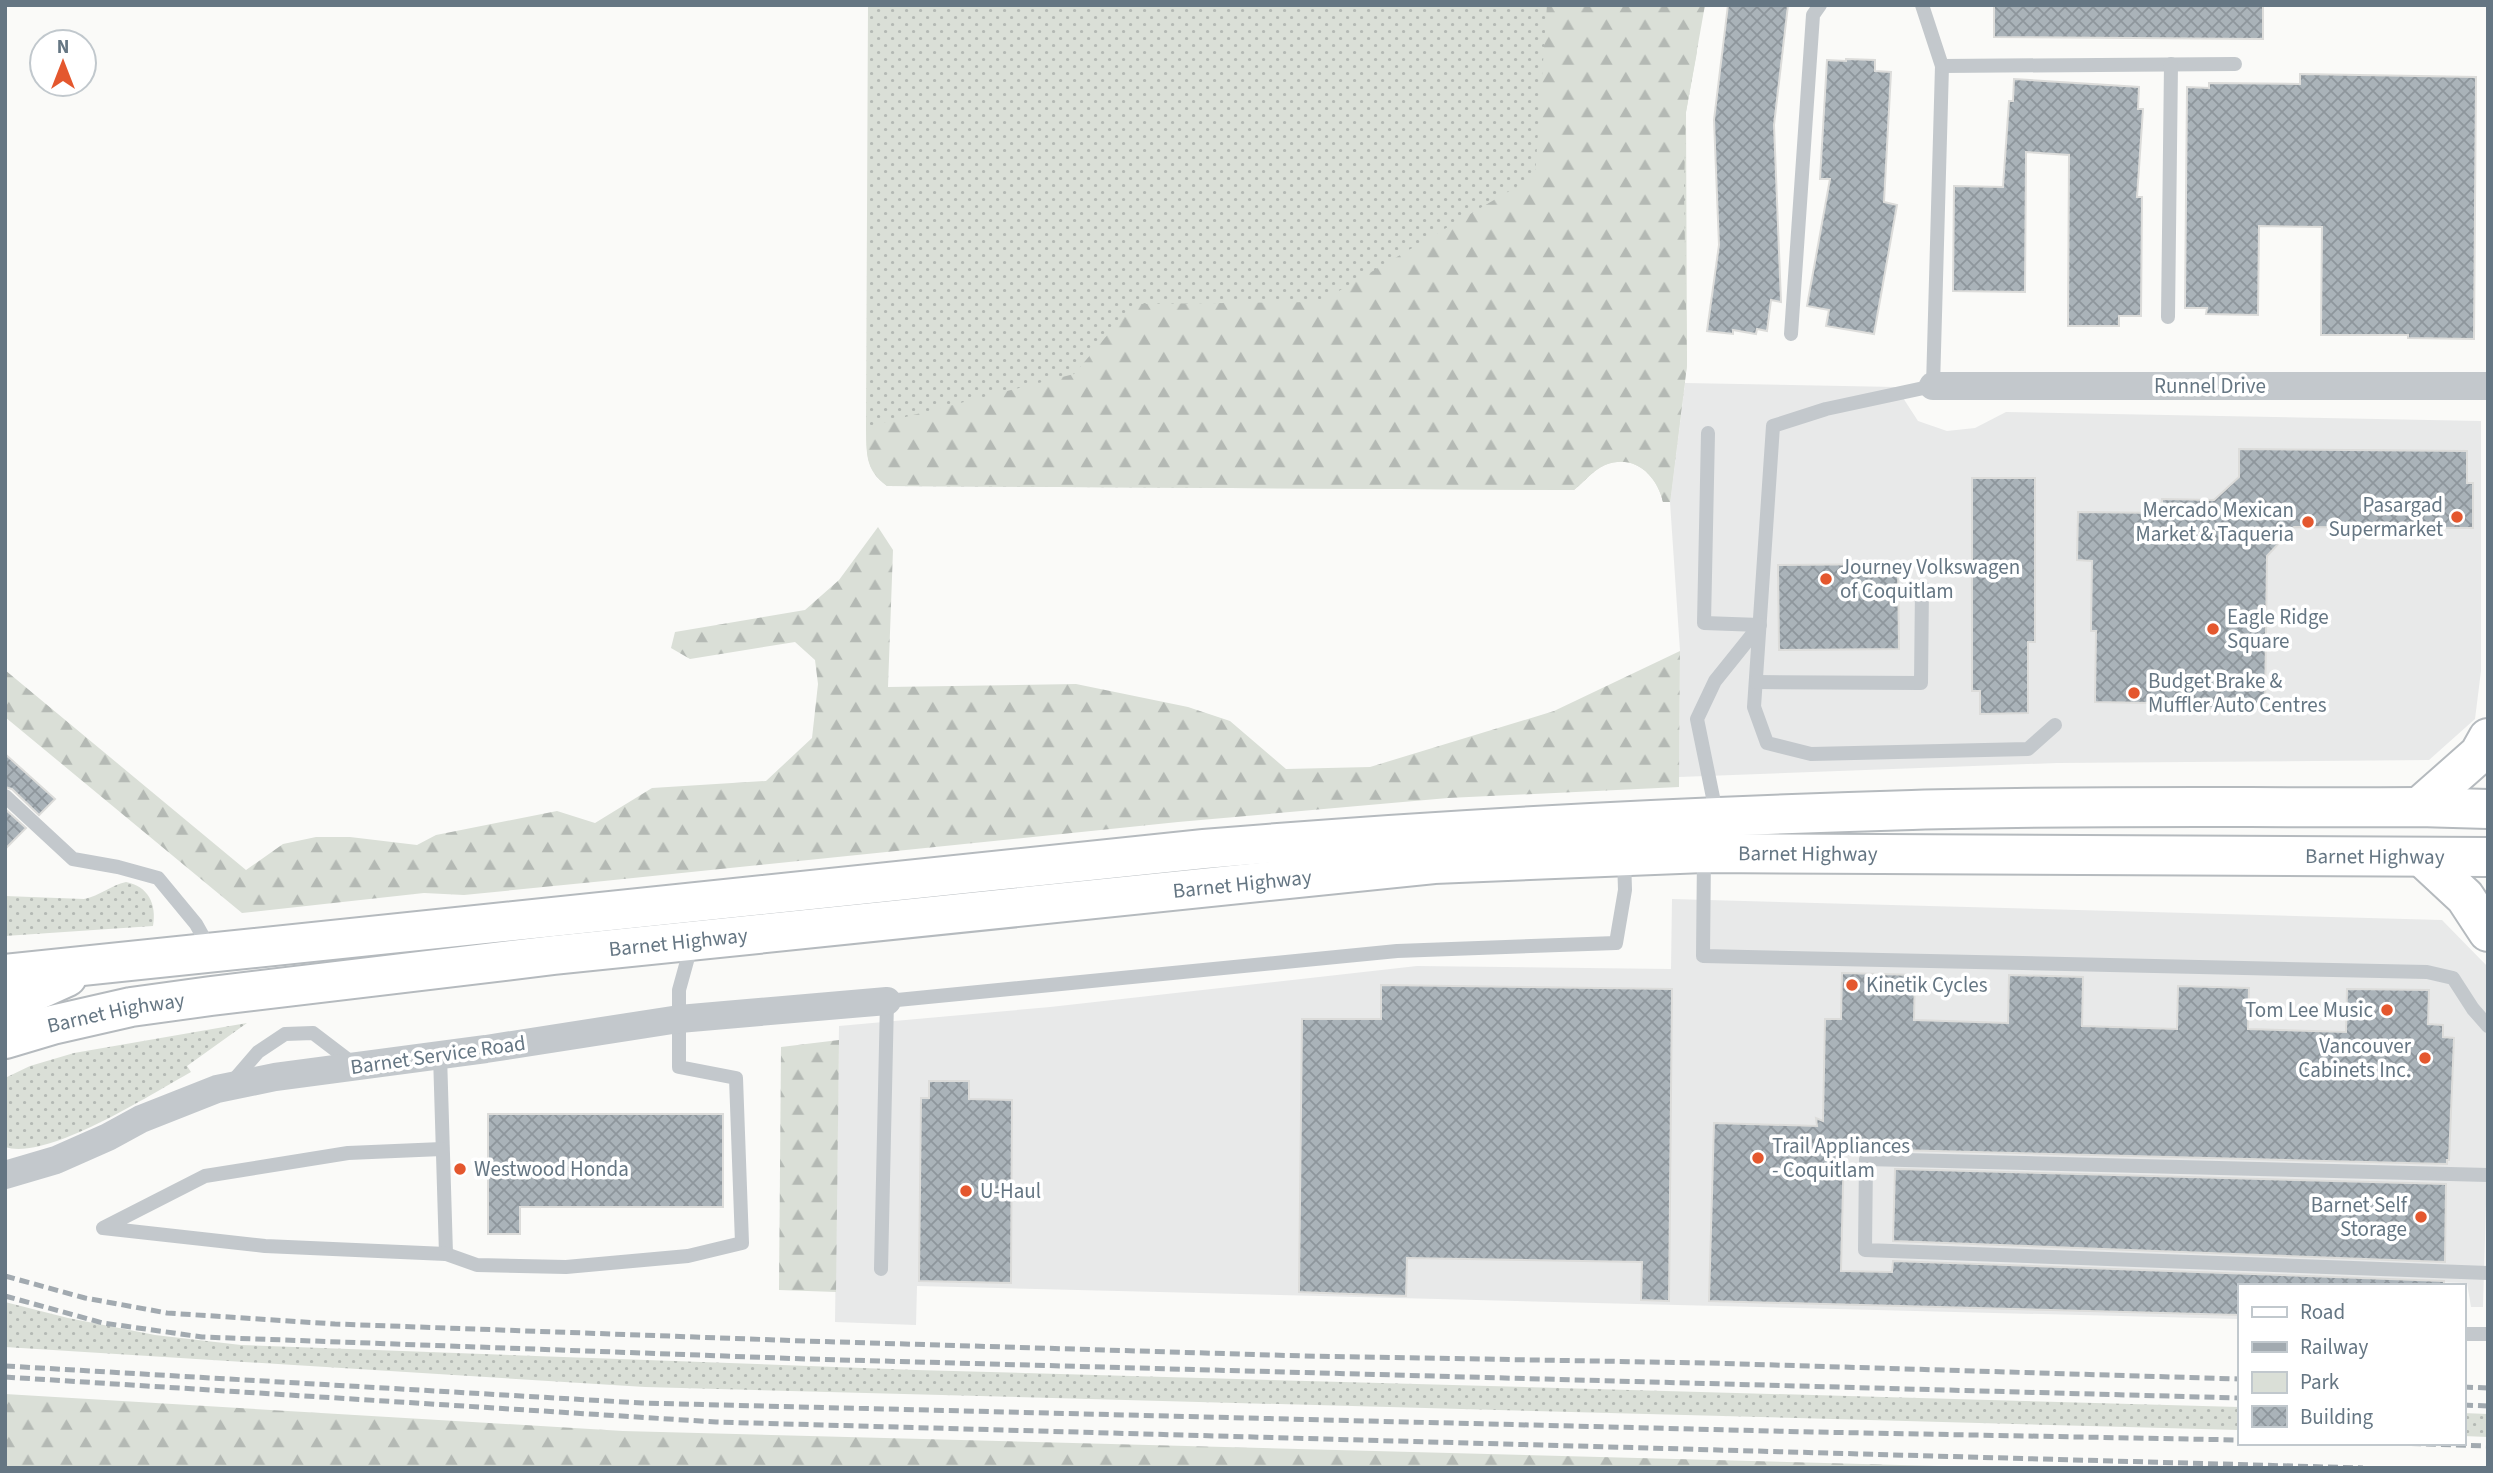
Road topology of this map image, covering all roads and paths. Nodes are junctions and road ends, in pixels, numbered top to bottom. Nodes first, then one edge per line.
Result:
1 (1820, 5) edge
2 (1922, 5) edge
3 (2171, 64) junction
4 (2235, 64) dead end
5 (1942, 66) junction
6 (2168, 317) dead end
7 (1791, 334) dead end
8 (1933, 386) junction
9 (2488, 386) edge
10 (1708, 433) dead end
11 (1922, 586) dead end
12 (1760, 625) junction
13 (1756, 682) junction
14 (2055, 725) dead end
15 (2488, 738) edge
16 (5, 796) edge
17 (2419, 807) junction
18 (2488, 808) edge
19 (1710, 836) junction
20 (1624, 856) junction
21 (2422, 857) junction
22 (2488, 857) edge
23 (2488, 932) edge
24 (692, 942) junction
25 (212, 953) junction
26 (91, 965) junction
27 (5, 974) edge
28 (887, 1001) junction
29 (5, 1005) edge
30 (679, 1018) junction
31 (2488, 1026) edge
32 (5, 1039) edge
33 (440, 1055) junction
34 (356, 1066) junction
35 (229, 1087) junction
36 (442, 1149) junction
37 (5, 1175) edge
38 (2488, 1175) edge
39 (446, 1254) junction
40 (881, 1269) dead end
41 (2488, 1273) edge
42 (2465, 1334) edge
43 (2488, 1334) edge

1 - 7 lane
2 - 5 lane
3 - 4 lane
3 - 5 lane
3 - 6 lane
5 - 8 lane
8 - 9 street, Runnel Drive
8 - 12 lane
10 - 12 lane
11 - 13 lane
12 - 13 lane
12 - 19 lane
13 - 14 lane
15 - 17 main road
16 - 25 lane
17 - 18 main road, Barnet Highway
17 - 19 main road, Barnet Highway
19 - 20 main road, Barnet Highway
19 - 21 main road, Barnet Highway
19 - 25 main road, Barnet Highway
19 - 31 lane
20 - 24 main road, Barnet Highway
20 - 28 lane
21 - 22 main road, Barnet Highway
21 - 23 main road
24 - 30 lane
24 - 32 main road, Barnet Highway
25 - 26 main road, Barnet Highway
26 - 27 main road, Barnet Highway
26 - 29 main road
28 - 30 street, Barnet Service Road
28 - 40 lane
30 - 33 street, Barnet Service Road
30 - 39 lane
33 - 34 street, Barnet Service Road
33 - 36 lane
34 - 35 street, Barnet Service Road
34 - 35 lane
35 - 37 street, Barnet Service Road
36 - 39 lane
36 - 39 lane
38 - 41 lane
42 - 43 lane

